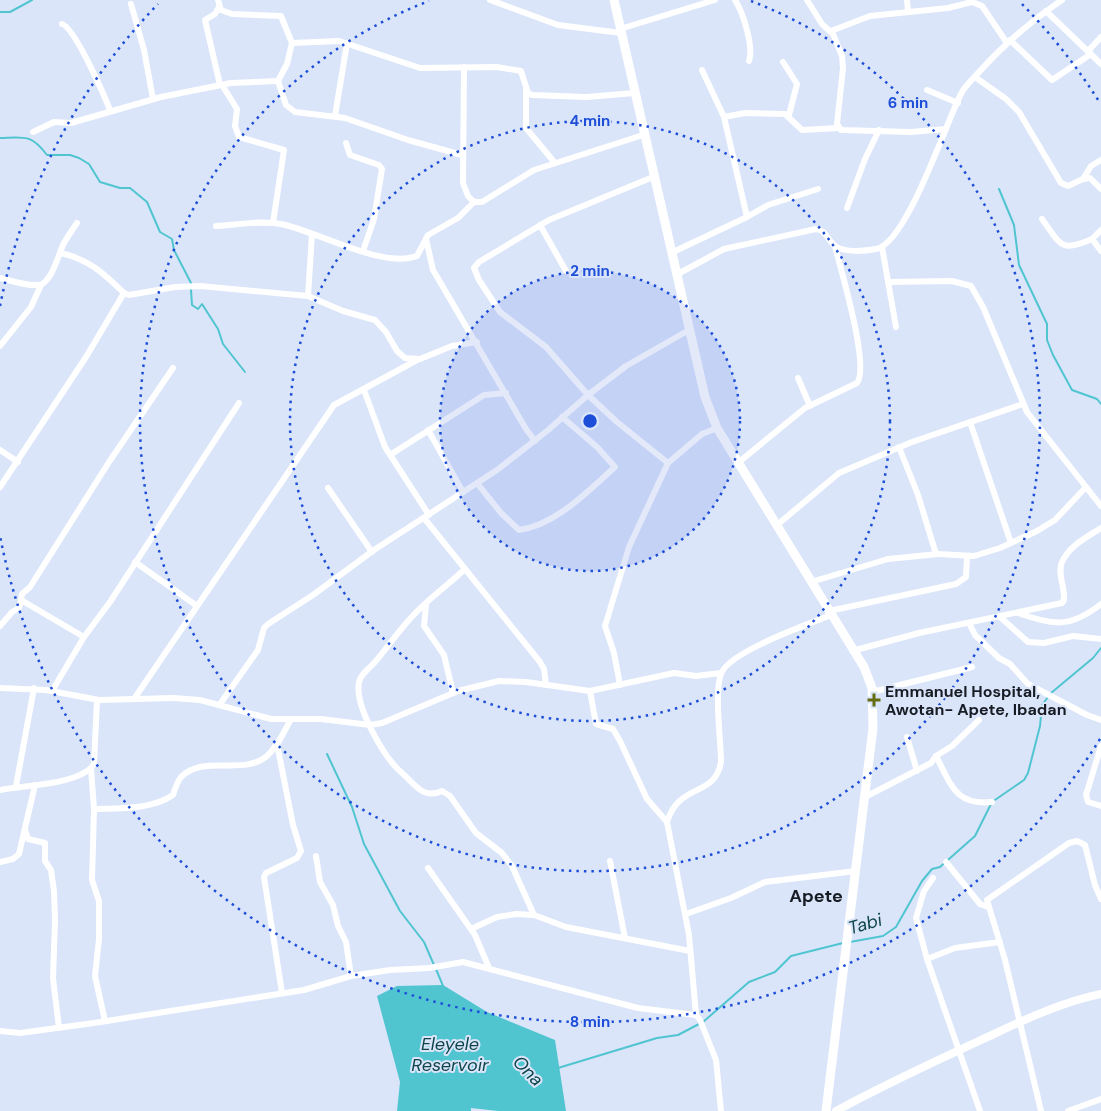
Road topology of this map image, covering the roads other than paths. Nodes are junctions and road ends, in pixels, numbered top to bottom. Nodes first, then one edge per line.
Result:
1 (490, 0) edge
2 (614, 0) edge
3 (715, 0) edge
4 (735, 0) edge
5 (807, 0) edge
6 (907, 0) edge
7 (1062, 0) edge
8 (978, 1) edge
9 (219, 3) edge
10 (131, 4) dead end
11 (1046, 11) junction
12 (908, 12) junction
13 (62, 24) dead end
14 (621, 31) junction
15 (831, 31) junction
16 (1101, 38) edge
17 (1009, 41) junction
18 (292, 43) junction
19 (347, 43) junction
20 (1090, 52) junction
21 (749, 61) dead end
22 (783, 62) dead end
23 (1101, 64) edge
24 (464, 67) junction
25 (702, 70) dead end
26 (975, 77) junction
27 (278, 80) junction
28 (221, 85) junction
29 (526, 88) junction
30 (927, 90) dead end
31 (634, 94) junction
32 (153, 99) junction
33 (958, 103) junction
34 (110, 110) junction
35 (335, 116) junction
36 (788, 116) junction
37 (724, 117) junction
38 (839, 128) junction
39 (946, 129) junction
40 (879, 130) junction
41 (33, 132) dead end
42 (643, 135) junction
43 (346, 143) dead end
44 (462, 155) junction
45 (1101, 160) edge
46 (555, 163) junction
47 (653, 177) junction
48 (1083, 179) junction
49 (818, 189) dead end
50 (1101, 189) edge
51 (474, 202) junction
52 (847, 208) dead end
53 (747, 217) junction
54 (1042, 219) dead end
55 (77, 223) dead end
56 (273, 223) junction
57 (540, 225) junction
58 (216, 226) dead end
59 (1101, 230) edge
60 (312, 234) junction
61 (426, 239) junction
62 (1092, 239) junction
63 (835, 246) junction
64 (882, 247) junction
65 (363, 251) junction
66 (1101, 251) edge
67 (61, 253) junction
68 (671, 253) junction
69 (566, 271) dead end
70 (676, 275) junction
71 (0, 278) edge
72 (888, 282) junction
73 (41, 284) junction
74 (124, 293) junction
75 (308, 296) junction
76 (896, 327) dead end
77 (689, 330) junction
78 (477, 342) junction
79 (0, 346) edge
80 (420, 359) junction
81 (173, 368) dead end
82 (798, 378) dead end
83 (364, 390) junction
84 (506, 393) junction
85 (588, 395) junction
86 (238, 404) dead end
87 (1023, 404) junction
88 (810, 406) junction
89 (562, 417) junction
90 (970, 422) junction
91 (717, 428) junction
92 (428, 430) junction
93 (535, 441) junction
94 (899, 447) junction
95 (0, 450) edge
96 (390, 455) junction
97 (18, 462) junction
98 (738, 462) junction
99 (668, 463) junction
100 (477, 483) junction
101 (0, 487) edge
102 (1086, 487) junction
103 (328, 488) dead end
104 (463, 492) junction
105 (1101, 506) edge
106 (426, 517) junction
107 (777, 525) junction
108 (1101, 528) edge
109 (1011, 543) junction
110 (372, 552) junction
111 (936, 554) junction
112 (967, 556) junction
113 (135, 562) junction
114 (465, 569) junction
115 (811, 582) junction
116 (21, 600) junction
117 (1101, 604) edge
118 (426, 605) junction
119 (197, 606) junction
120 (830, 613) junction
121 (1017, 613) junction
122 (1000, 617) junction
123 (969, 623) junction
124 (0, 626) edge
125 (84, 637) junction
126 (1101, 639) edge
127 (852, 650) junction
128 (972, 667) dead end
129 (721, 673) junction
130 (546, 685) junction
131 (620, 685) junction
132 (0, 688) edge
133 (34, 688) junction
134 (52, 691) junction
135 (590, 691) junction
136 (872, 692) junction
137 (453, 693) junction
138 (134, 699) junction
139 (97, 700) junction
140 (220, 704) junction
141 (291, 720) junction
142 (979, 720) dead end
143 (1101, 720) edge
144 (370, 725) junction
145 (906, 737) dead end
146 (277, 744) junction
147 (1101, 746) edge
148 (936, 756) junction
149 (90, 769) junction
150 (917, 771) junction
151 (35, 785) junction
152 (16, 786) junction
153 (0, 790) edge
154 (865, 797) junction
155 (992, 802) dead end
156 (1101, 806) edge
157 (94, 809) junction
158 (667, 822) junction
159 (25, 830) junction
160 (316, 856) dead end
161 (610, 861) dead end
162 (0, 862) edge
163 (946, 862) dead end
164 (428, 868) dead end
165 (856, 871) junction
166 (933, 878) dead end
167 (1101, 899) edge
168 (988, 907) junction
169 (686, 914) junction
170 (534, 915) junction
171 (471, 929) junction
172 (624, 938) junction
173 (1000, 942) junction
174 (690, 951) junction
175 (927, 959) junction
176 (489, 968) junction
177 (351, 976) junction
178 (282, 993) junction
179 (1101, 994) edge
180 (105, 1021) junction
181 (699, 1021) junction
182 (1020, 1022) junction
183 (59, 1028) junction
184 (0, 1031) edge
185 (958, 1049) junction
186 (1101, 1099) edge
187 (721, 1111) edge
188 (826, 1111) edge
189 (836, 1111) edge
190 (980, 1111) edge
191 (1041, 1111) edge
192 (1068, 1111) edge

1 - 14 street
2 - 14 main road
3 - 14 street
4 - 21 street
5 - 15 street
6 - 12 street
7 - 11 street
8 - 12 street
8 - 17 street
9 - 18 street
9 - 28 street
10 - 32 street
11 - 17 street
11 - 20 street
12 - 15 street
13 - 34 street
14 - 31 main road
15 - 38 street
16 - 20 street
17 - 20 street
17 - 26 street
18 - 19 street
18 - 27 street
19 - 24 street
19 - 35 street
20 - 23 street
22 - 36 street
24 - 29 street
24 - 44 street
25 - 37 street
26 - 33 street
26 - 48 street
27 - 28 street
27 - 35 street
28 - 32 street
28 - 56 street
29 - 31 street
29 - 46 street
30 - 33 street
31 - 42 main road
32 - 34 street
33 - 39 street
34 - 41 street
35 - 44 street
36 - 37 street
36 - 38 street
37 - 53 street
38 - 40 street
39 - 40 street
39 - 64 street
40 - 52 street
42 - 46 street
42 - 47 main road
43 - 65 street
44 - 51 street
45 - 48 street
46 - 51 street
47 - 57 street
47 - 68 main road
48 - 50 street
49 - 53 street
51 - 61 street
53 - 68 street
54 - 62 street
55 - 67 street
56 - 58 street
56 - 60 street
57 - 69 street
57 - 85 street
59 - 62 street
60 - 65 street
60 - 75 street
61 - 65 street
61 - 78 street
62 - 66 street
63 - 64 street
63 - 70 street
63 - 88 street
64 - 72 street
67 - 73 street
67 - 74 street
68 - 70 main road
70 - 77 main road
71 - 73 street
72 - 76 street
72 - 87 street
73 - 79 street
74 - 75 street
74 - 97 street
75 - 80 street
77 - 85 street
77 - 91 main road
78 - 80 street
78 - 84 street
80 - 83 street
81 - 116 street
82 - 88 street
83 - 96 street
83 - 119 street
84 - 92 street
84 - 93 street
85 - 89 street
85 - 99 street
86 - 113 street
87 - 90 street
87 - 102 street
88 - 98 street
89 - 93 street
89 - 100 street
90 - 94 street
90 - 109 street
91 - 98 main road
91 - 99 street
92 - 96 street
92 - 104 street
93 - 100 street
94 - 107 street
94 - 111 street
95 - 97 street
96 - 106 street
97 - 101 street
98 - 107 main road
99 - 131 street
100 - 104 street
102 - 105 street
102 - 109 street
103 - 110 street
104 - 106 street
106 - 110 street
106 - 114 street
107 - 115 main road
108 - 121 street
109 - 112 street
110 - 140 street
111 - 112 street
111 - 115 street
112 - 120 street
113 - 119 street
113 - 125 street
114 - 118 street
114 - 130 street
115 - 120 main road
116 - 124 street
116 - 125 street
117 - 121 street
118 - 137 street
118 - 144 street
119 - 138 street
120 - 127 main road
120 - 129 street
121 - 122 street
122 - 123 street
122 - 126 street
123 - 127 street
123 - 143 street
125 - 134 street
127 - 136 main road
128 - 136 street
129 - 131 street
129 - 158 street
130 - 135 street
130 - 137 street
131 - 135 street
132 - 133 street
133 - 134 street
133 - 152 street
134 - 139 street
135 - 158 street
136 - 154 main road
137 - 144 street
138 - 139 street
138 - 140 street
139 - 149 street
140 - 141 street
141 - 144 street
141 - 146 street
142 - 148 street
144 - 170 street
145 - 150 street
146 - 157 street
146 - 178 street
147 - 156 street
148 - 150 street
148 - 155 street
149 - 151 street
149 - 157 street
150 - 154 street
151 - 152 street
151 - 159 street
152 - 153 street
154 - 165 main road
157 - 180 street
158 - 169 street
159 - 162 street
159 - 183 street
160 - 177 street
161 - 172 street
163 - 168 street
164 - 171 street
165 - 169 street
165 - 188 main road
166 - 175 street
167 - 168 street
168 - 173 street
169 - 174 street
170 - 171 street
170 - 172 street
171 - 176 street
172 - 174 street
173 - 175 street
173 - 182 street
174 - 181 street
175 - 185 street
176 - 177 street
176 - 181 street
177 - 178 street
178 - 180 street
179 - 182 street
180 - 183 street
181 - 187 street
182 - 185 street
182 - 191 street
183 - 184 street
185 - 189 street
185 - 190 street
186 - 192 street

